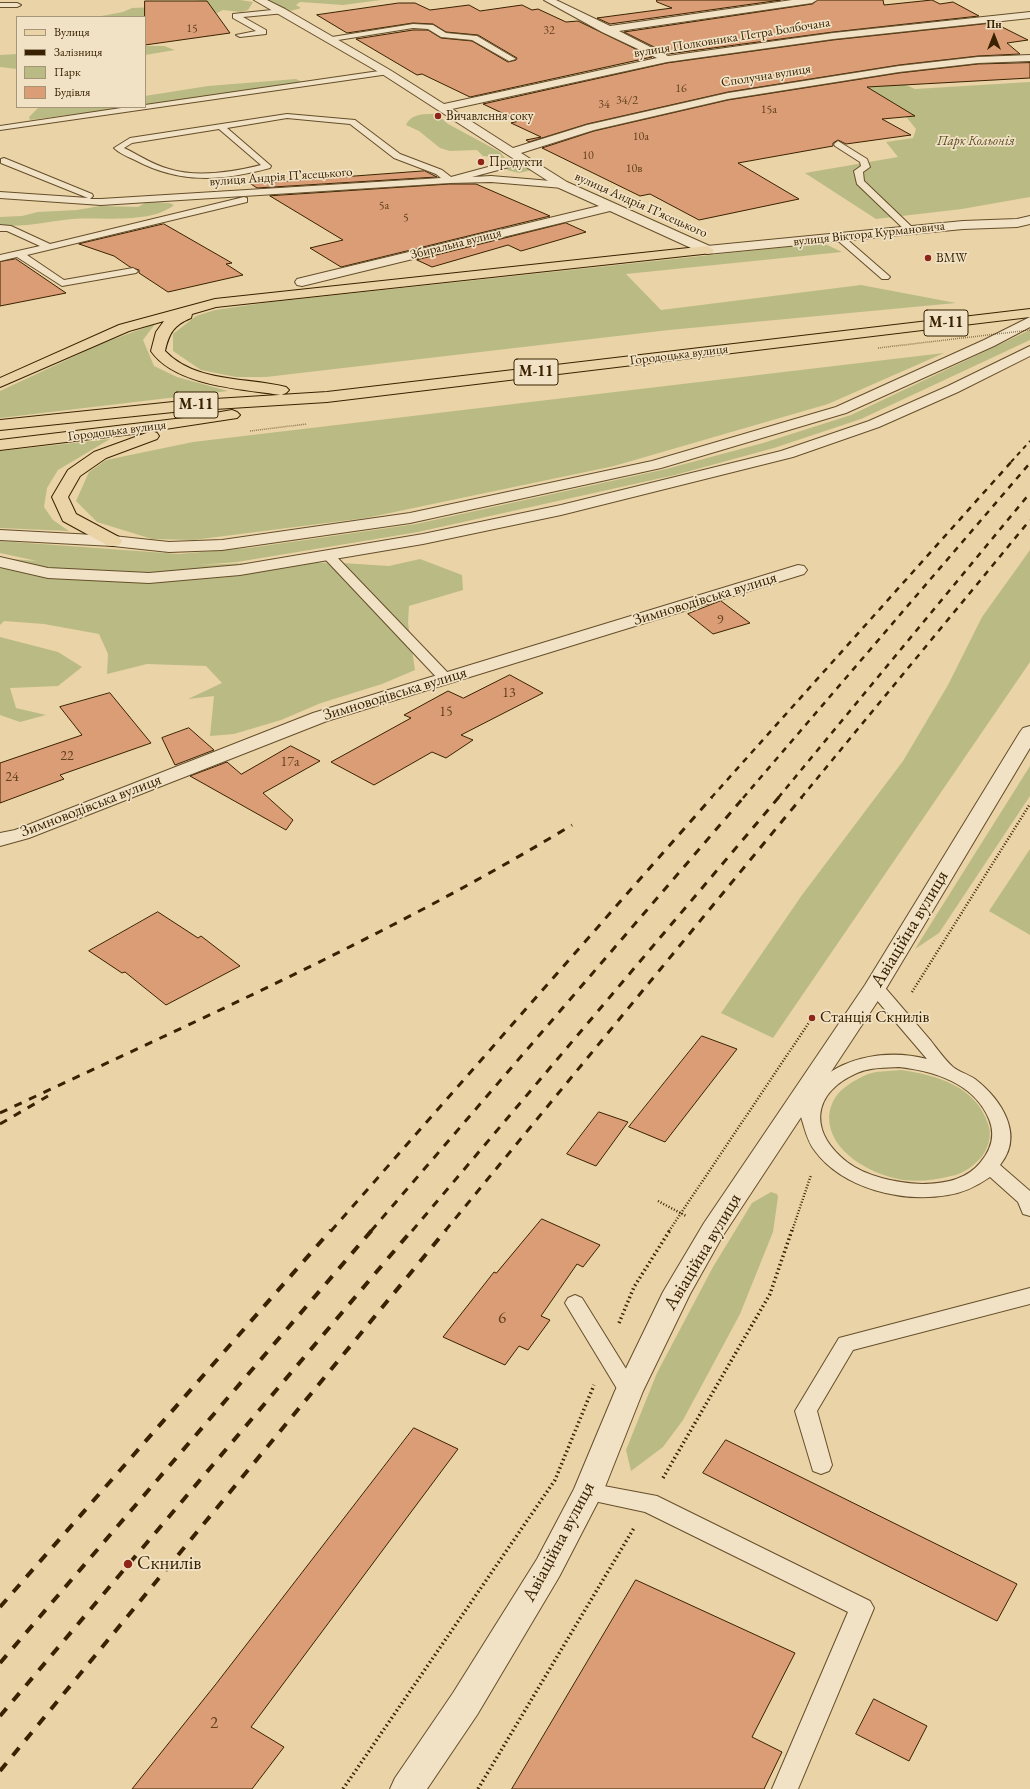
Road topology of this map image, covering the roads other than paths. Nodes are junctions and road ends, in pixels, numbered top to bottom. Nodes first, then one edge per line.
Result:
1 (259, 0) edge
2 (549, 0) edge
3 (812, 0) edge
4 (0, 5) edge
5 (17, 5) dead end
6 (282, 11) junction
7 (1030, 15) edge
8 (606, 30) junction
9 (240, 35) dead end
10 (332, 39) junction
11 (1030, 58) edge
12 (512, 59) dead end
13 (667, 59) junction
14 (386, 72) junction
15 (146, 107) edge
16 (138, 108) edge
17 (442, 108) junction
18 (220, 126) junction
19 (0, 128) edge
20 (838, 144) dead end
21 (513, 152) junction
22 (525, 160) junction
23 (4, 161) dead end
24 (450, 180) junction
25 (563, 185) junction
26 (280, 191) junction
27 (0, 195) edge
28 (101, 202) junction
29 (610, 207) junction
30 (1030, 220) edge
31 (1024, 224) edge
32 (0, 228) edge
33 (910, 230) junction
34 (839, 237) junction
35 (50, 247) junction
36 (707, 250) junction
37 (19, 254) junction
38 (0, 258) edge
39 (133, 271) dead end
40 (885, 277) dead end
41 (302, 282) dead end
42 (215, 303) junction
43 (1030, 313) edge
44 (1030, 321) edge
45 (1030, 350) edge
46 (0, 382) edge
47 (327, 397) junction
48 (192, 422) junction
49 (0, 425) edge
50 (0, 445) edge
51 (0, 535) edge
52 (113, 541) junction
53 (328, 555) junction
54 (0, 562) edge
55 (798, 570) dead end
56 (445, 678) junction
57 (1030, 732) edge
58 (0, 840) edge
59 (875, 987) junction
60 (947, 1071) junction
61 (806, 1108) junction
62 (990, 1167) junction
63 (1030, 1209) edge
64 (1030, 1296) edge
65 (575, 1304) dead end
66 (629, 1392) junction
67 (821, 1465) dead end
68 (588, 1492) junction
69 (407, 1789) edge
70 (785, 1789) edge

1 - 6 street, вулиця Андрія Пʼясецького
2 - 8 street
3 - 8 street
4 - 5 lane
6 - 9 lane
6 - 10 street, вулиця Андрія Пʼясецького
7 - 13 street, вулиця Полковника Петра Болбочана
8 - 13 street
10 - 12 lane
10 - 14 street, вулиця Андрія Пʼясецького
11 - 21 street, Сполучна вулиця
13 - 17 street, вулиця Полковника Петра Болбочана
14 - 15 lane
14 - 17 street, вулиця Андрія Пʼясецького
16 - 19 lane
17 - 21 street, вулиця Андрія Пʼясецького
18 - 18 lane
18 - 24 lane
20 - 33 lane
21 - 22 street, вулиця Андрія Пʼясецького
22 - 24 lane
22 - 25 street, вулиця Андрія Пʼясецького
23 - 28 lane
24 - 25 lane, вулиця Андрія Пʼясецького
24 - 26 lane, вулиця Андрія Пʼясецького
25 - 29 street, вулиця Андрія Пʼясецького
26 - 28 lane, вулиця Андрія Пʼясецького
26 - 35 lane
27 - 28 lane, вулиця Андрія Пʼясецького
29 - 36 street, вулиця Андрія Пʼясецького
29 - 41 street, Збиральна вулиця
30 - 31 street, вулиця Віктора Курмановича
31 - 33 street, вулиця Віктора Курмановича
32 - 35 lane
33 - 34 street, вулиця Віктора Курмановича
34 - 36 street, вулиця Віктора Курмановича
34 - 40 lane
35 - 37 lane
36 - 42 main road
37 - 38 lane
37 - 39 lane
42 - 46 main road
42 - 47 main road
43 - 47 main road, Городоцька вулиця / М-11
44 - 52 street
45 - 53 street
47 - 48 main road, Городоцька вулиця / М-11
47 - 49 main road, Городоцька вулиця / М-11
48 - 50 main road, Городоцька вулиця / М-11
48 - 52 main road
51 - 52 street
53 - 54 street
53 - 56 lane
55 - 56 street, Зимноводівська вулиця
56 - 58 street, Зимноводівська вулиця
57 - 59 street, Авіаційна вулиця
59 - 60 lane
59 - 61 street, Авіаційна вулиця
60 - 61 lane
60 - 62 lane
61 - 62 lane
61 - 66 street, Авіаційна вулиця
62 - 63 lane
64 - 67 lane
65 - 66 lane
66 - 68 street, Авіаційна вулиця
68 - 69 street, Авіаційна вулиця
68 - 70 lane

